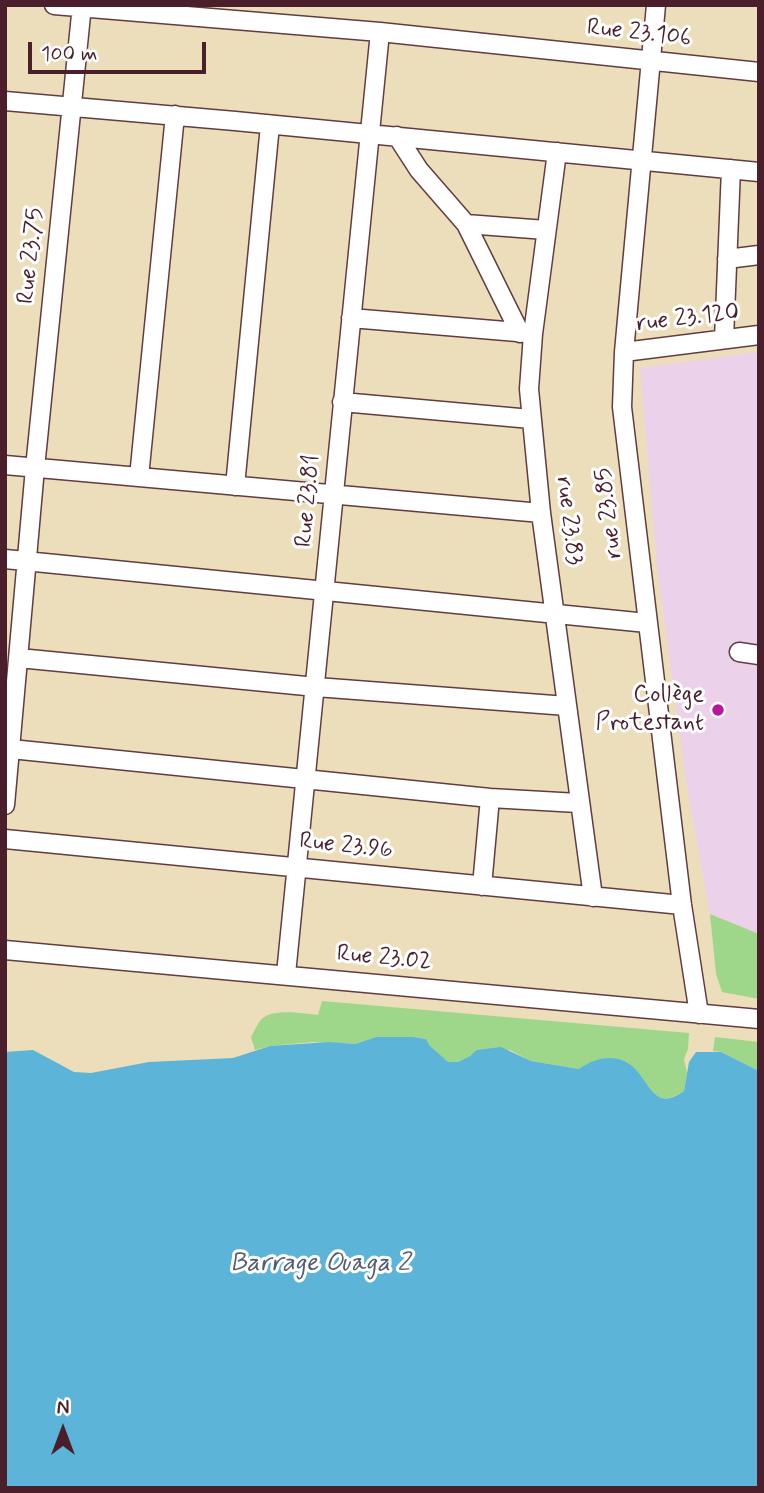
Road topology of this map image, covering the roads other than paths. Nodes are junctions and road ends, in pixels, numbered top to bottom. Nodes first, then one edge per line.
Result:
1 (54, 5) edge
2 (656, 5) edge
3 (83, 7) edge
4 (380, 32) junction
5 (651, 59) junction
6 (759, 72) edge
7 (5, 101) edge
8 (72, 107) junction
9 (175, 115) junction
10 (270, 125) junction
11 (368, 134) junction
12 (397, 136) junction
13 (557, 152) junction
14 (643, 161) junction
15 (732, 169) junction
16 (759, 172) edge
17 (466, 223) junction
18 (547, 230) junction
19 (759, 255) edge
20 (727, 259) junction
21 (351, 318) junction
22 (526, 333) junction
23 (759, 335) edge
24 (724, 340) junction
25 (624, 352) junction
26 (342, 402) junction
27 (531, 419) junction
28 (5, 466) edge
29 (35, 468) junction
30 (139, 477) junction
31 (236, 486) junction
32 (334, 496) junction
33 (541, 513) junction
34 (5, 559) edge
35 (28, 561) junction
36 (325, 589) junction
37 (556, 612) junction
38 (647, 622) junction
39 (739, 652) dead end
40 (759, 655) edge
41 (19, 658) junction
42 (316, 687) junction
43 (567, 706) junction
44 (11, 749) junction
45 (307, 779) junction
46 (490, 798) junction
47 (579, 803) junction
48 (5, 805) edge
49 (5, 839) edge
50 (297, 867) junction
51 (482, 887) junction
52 (593, 897) junction
53 (682, 905) junction
54 (5, 950) edge
55 (286, 974) junction
56 (699, 1014) junction
57 (759, 1019) edge

1 - 3 street, Rue 23.106
2 - 5 street, rue 23.85
3 - 4 street, Rue 23.106
3 - 8 street, Rue 23.75
4 - 5 street, Rue 23.106
4 - 11 street, Rue 23.81
5 - 6 street, Rue 23.106
5 - 14 street, rue 23.85
7 - 8 street
8 - 9 street
8 - 29 street, Rue 23.75
9 - 10 street
9 - 30 street
10 - 11 street
10 - 31 street
11 - 12 street
11 - 21 street, Rue 23.81
12 - 13 street
12 - 17 street
13 - 14 street
13 - 18 street, rue 23.83
14 - 15 street
14 - 25 street, rue 23.85
15 - 16 street
15 - 20 street
17 - 18 street
17 - 22 street
18 - 22 street, rue 23.83
19 - 20 street
20 - 24 street
21 - 22 street
21 - 26 street, Rue 23.81
22 - 27 street, rue 23.83
23 - 24 street, rue 23.120
24 - 25 street, rue 23.120
25 - 38 street, rue 23.85
26 - 27 street
26 - 32 street, Rue 23.81
27 - 33 street, rue 23.83
28 - 29 street
29 - 30 street
29 - 35 street, Rue 23.75
30 - 31 street
31 - 32 street
32 - 33 street
32 - 36 street, Rue 23.81
33 - 37 street, rue 23.83
34 - 35 street
35 - 36 street
35 - 41 street, Rue 23.75
36 - 37 street
36 - 42 street, Rue 23.81
37 - 38 street
37 - 43 street, rue 23.83
38 - 53 street, rue 23.85
39 - 40 street
41 - 42 street
41 - 44 street, Rue 23.75
42 - 43 street
42 - 45 street, Rue 23.81
43 - 47 street, rue 23.83
44 - 45 street
44 - 48 street, Rue 23.75
45 - 46 street
45 - 50 street, Rue 23.81
46 - 47 street
46 - 51 street
47 - 52 street, rue 23.83
49 - 50 street, Rue 23.96
50 - 51 street, Rue 23.96
50 - 55 street, Rue 23.81
51 - 52 street, Rue 23.96
52 - 53 street, Rue 23.96
53 - 56 street, rue 23.85
54 - 55 street, Rue 23.02
55 - 56 street, Rue 23.02
56 - 57 street, Rue 23.02

